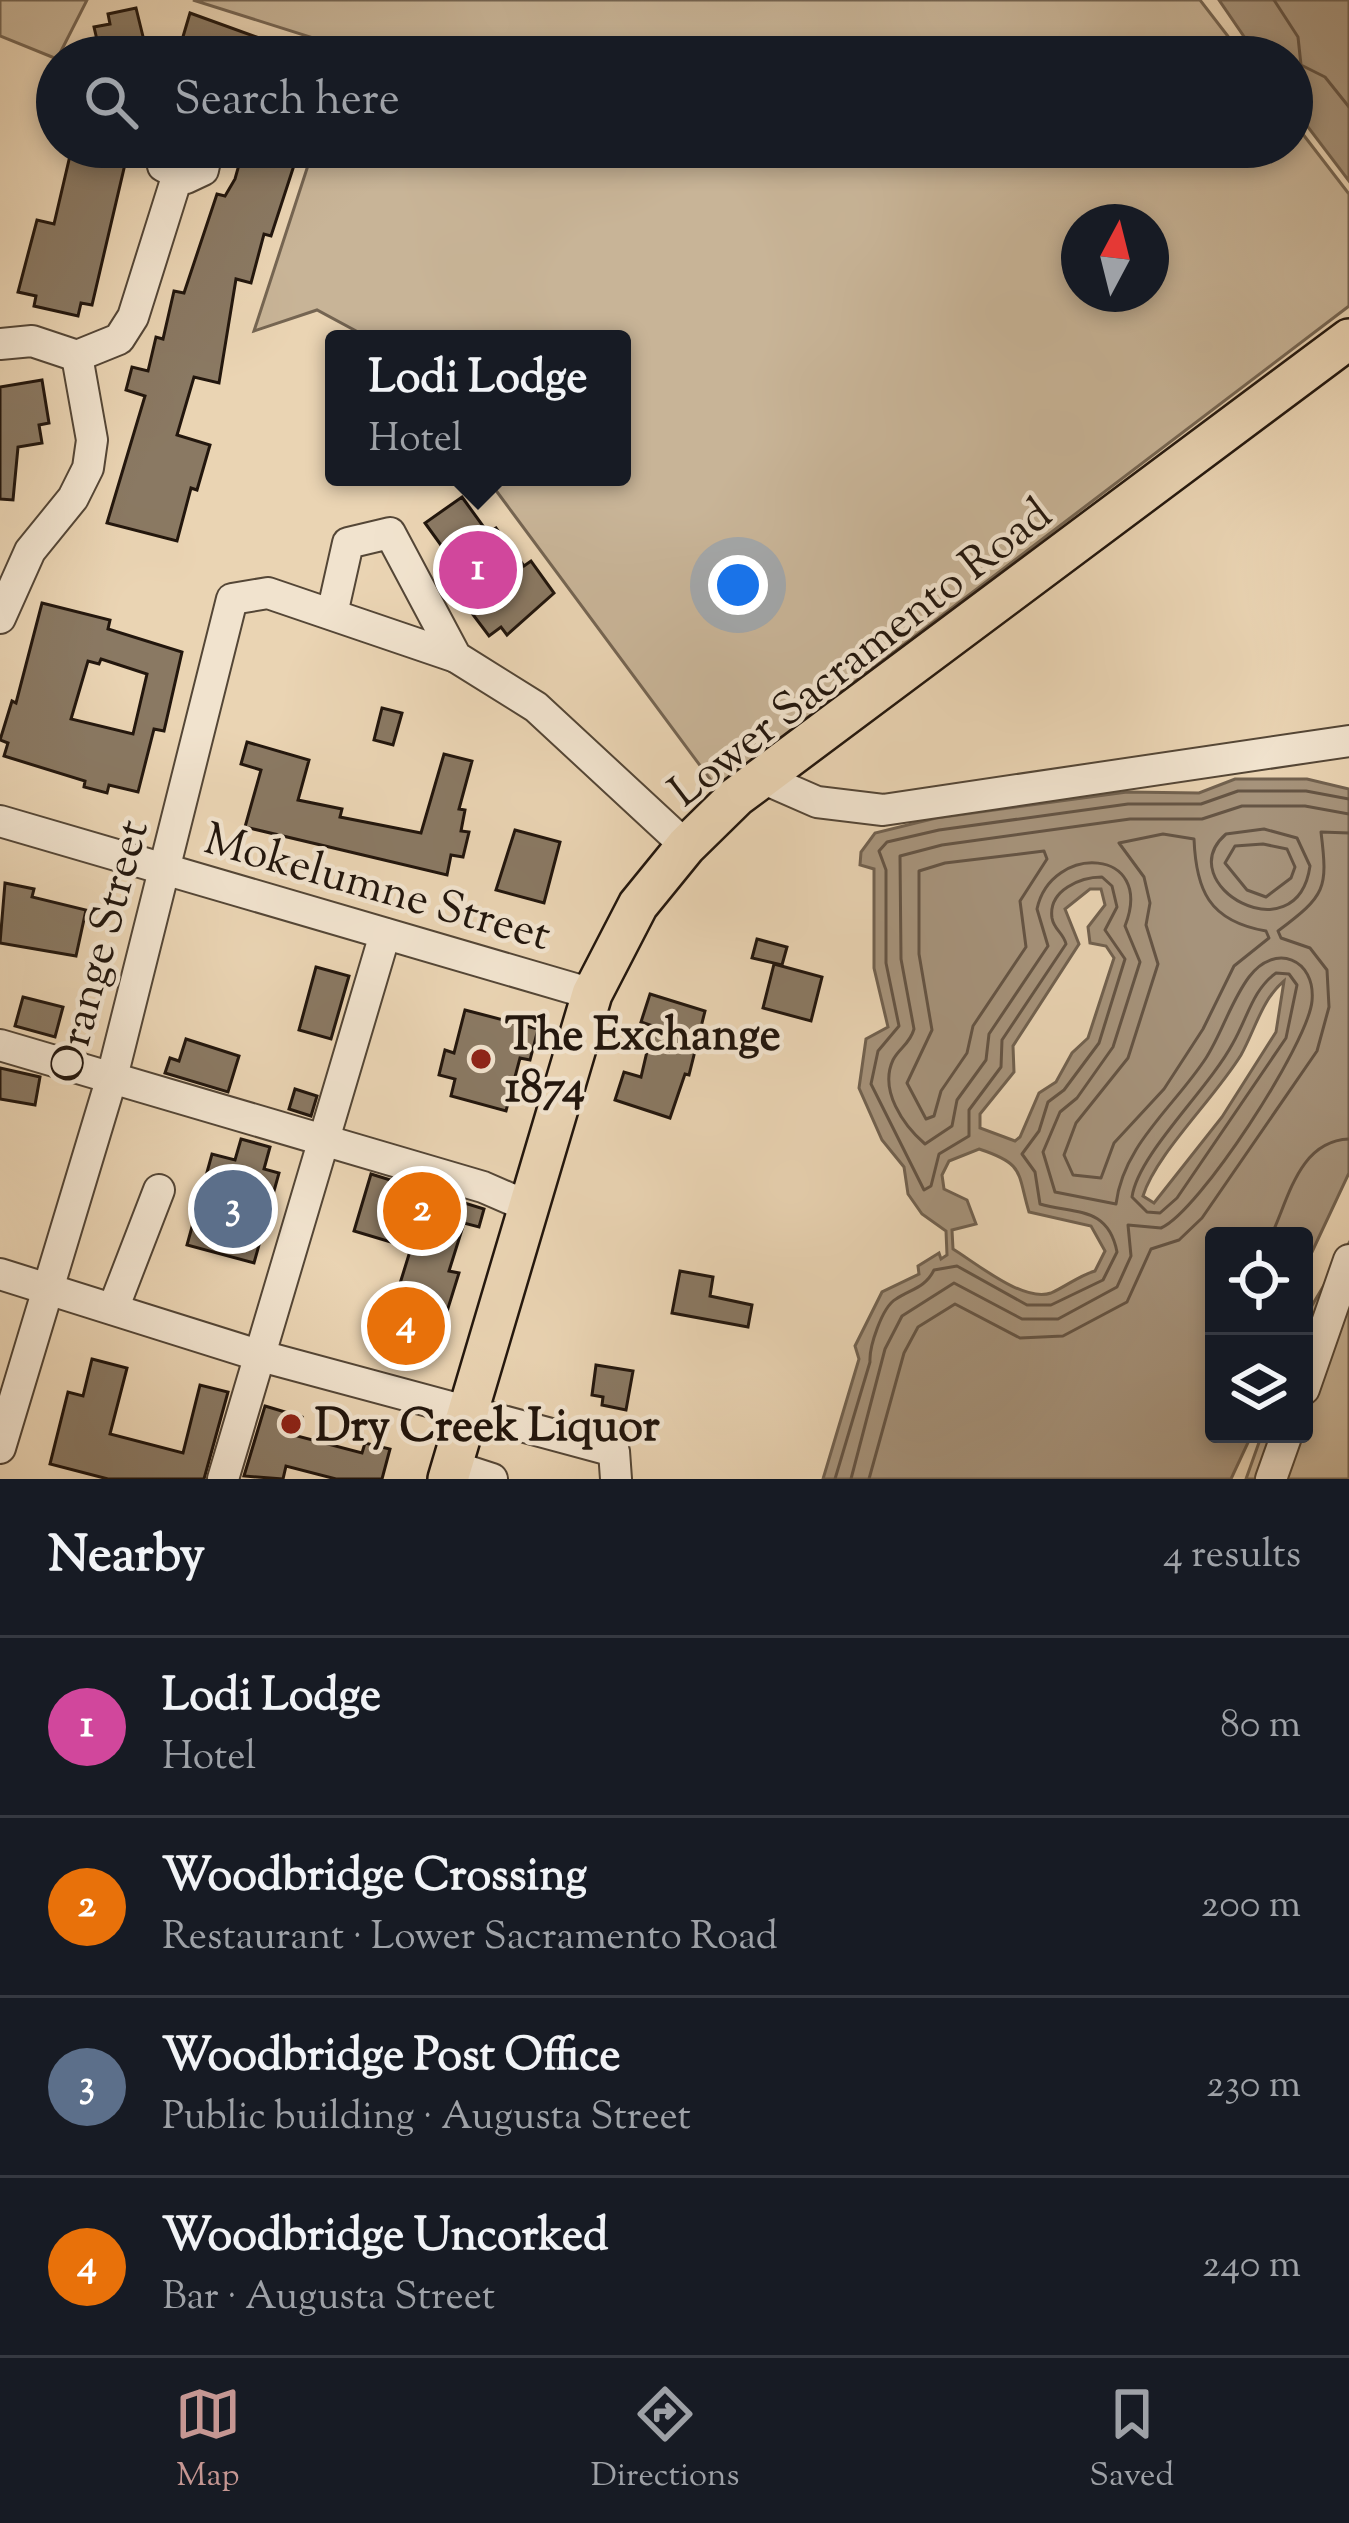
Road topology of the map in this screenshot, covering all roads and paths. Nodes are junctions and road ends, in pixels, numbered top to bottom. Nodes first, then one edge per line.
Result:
1 (166, 168) edge
2 (203, 168) edge
3 (177, 177) junction
4 (1349, 339) edge
5 (0, 344) edge
6 (77, 356) junction
7 (332, 614) junction
8 (0, 618) edge
9 (456, 657) junction
10 (1349, 741) edge
11 (762, 778) junction
12 (0, 821) edge
13 (686, 846) junction
14 (167, 870) junction
15 (385, 934) junction
16 (592, 994) junction
17 (0, 1045) edge
18 (112, 1077) junction
19 (324, 1142) junction
20 (159, 1190) dead end
21 (529, 1207) junction
22 (1349, 1260) edge
23 (0, 1274) edge
24 (50, 1289) junction
25 (113, 1309) junction
26 (261, 1356) junction
27 (1313, 1363) edge
28 (469, 1413) junction
29 (1284, 1443) edge
30 (0, 1448) edge
31 (450, 1473) edge
32 (223, 1479) edge
33 (492, 1479) edge
34 (616, 1479) edge
35 (1270, 1479) edge

1 - 3 street
2 - 3 street
3 - 6 street
4 - 11 main road, Lower Sacramento Road
5 - 6 street
6 - 8 street
7 - 9 street
7 - 9 street
7 - 14 street, Orange Street
9 - 13 street
10 - 11 street
11 - 13 main road, Lower Sacramento Road
12 - 14 street, Mokelumne Street
13 - 16 main road, Lower Sacramento Road
14 - 15 street, Mokelumne Street
14 - 18 street, Orange Street
15 - 16 street, Mokelumne Street
15 - 19 street
16 - 21 main road, Lower Sacramento Road
17 - 18 street
18 - 19 street
18 - 24 street, Orange Street
19 - 21 street
19 - 26 street
20 - 25 street
21 - 28 main road, Lower Sacramento Road
22 - 27 street
23 - 24 street
24 - 25 street
24 - 30 street, Orange Street
25 - 26 street
26 - 28 street
26 - 32 street
28 - 31 main road, Lower Sacramento Road
28 - 34 street
29 - 35 street
31 - 33 street

